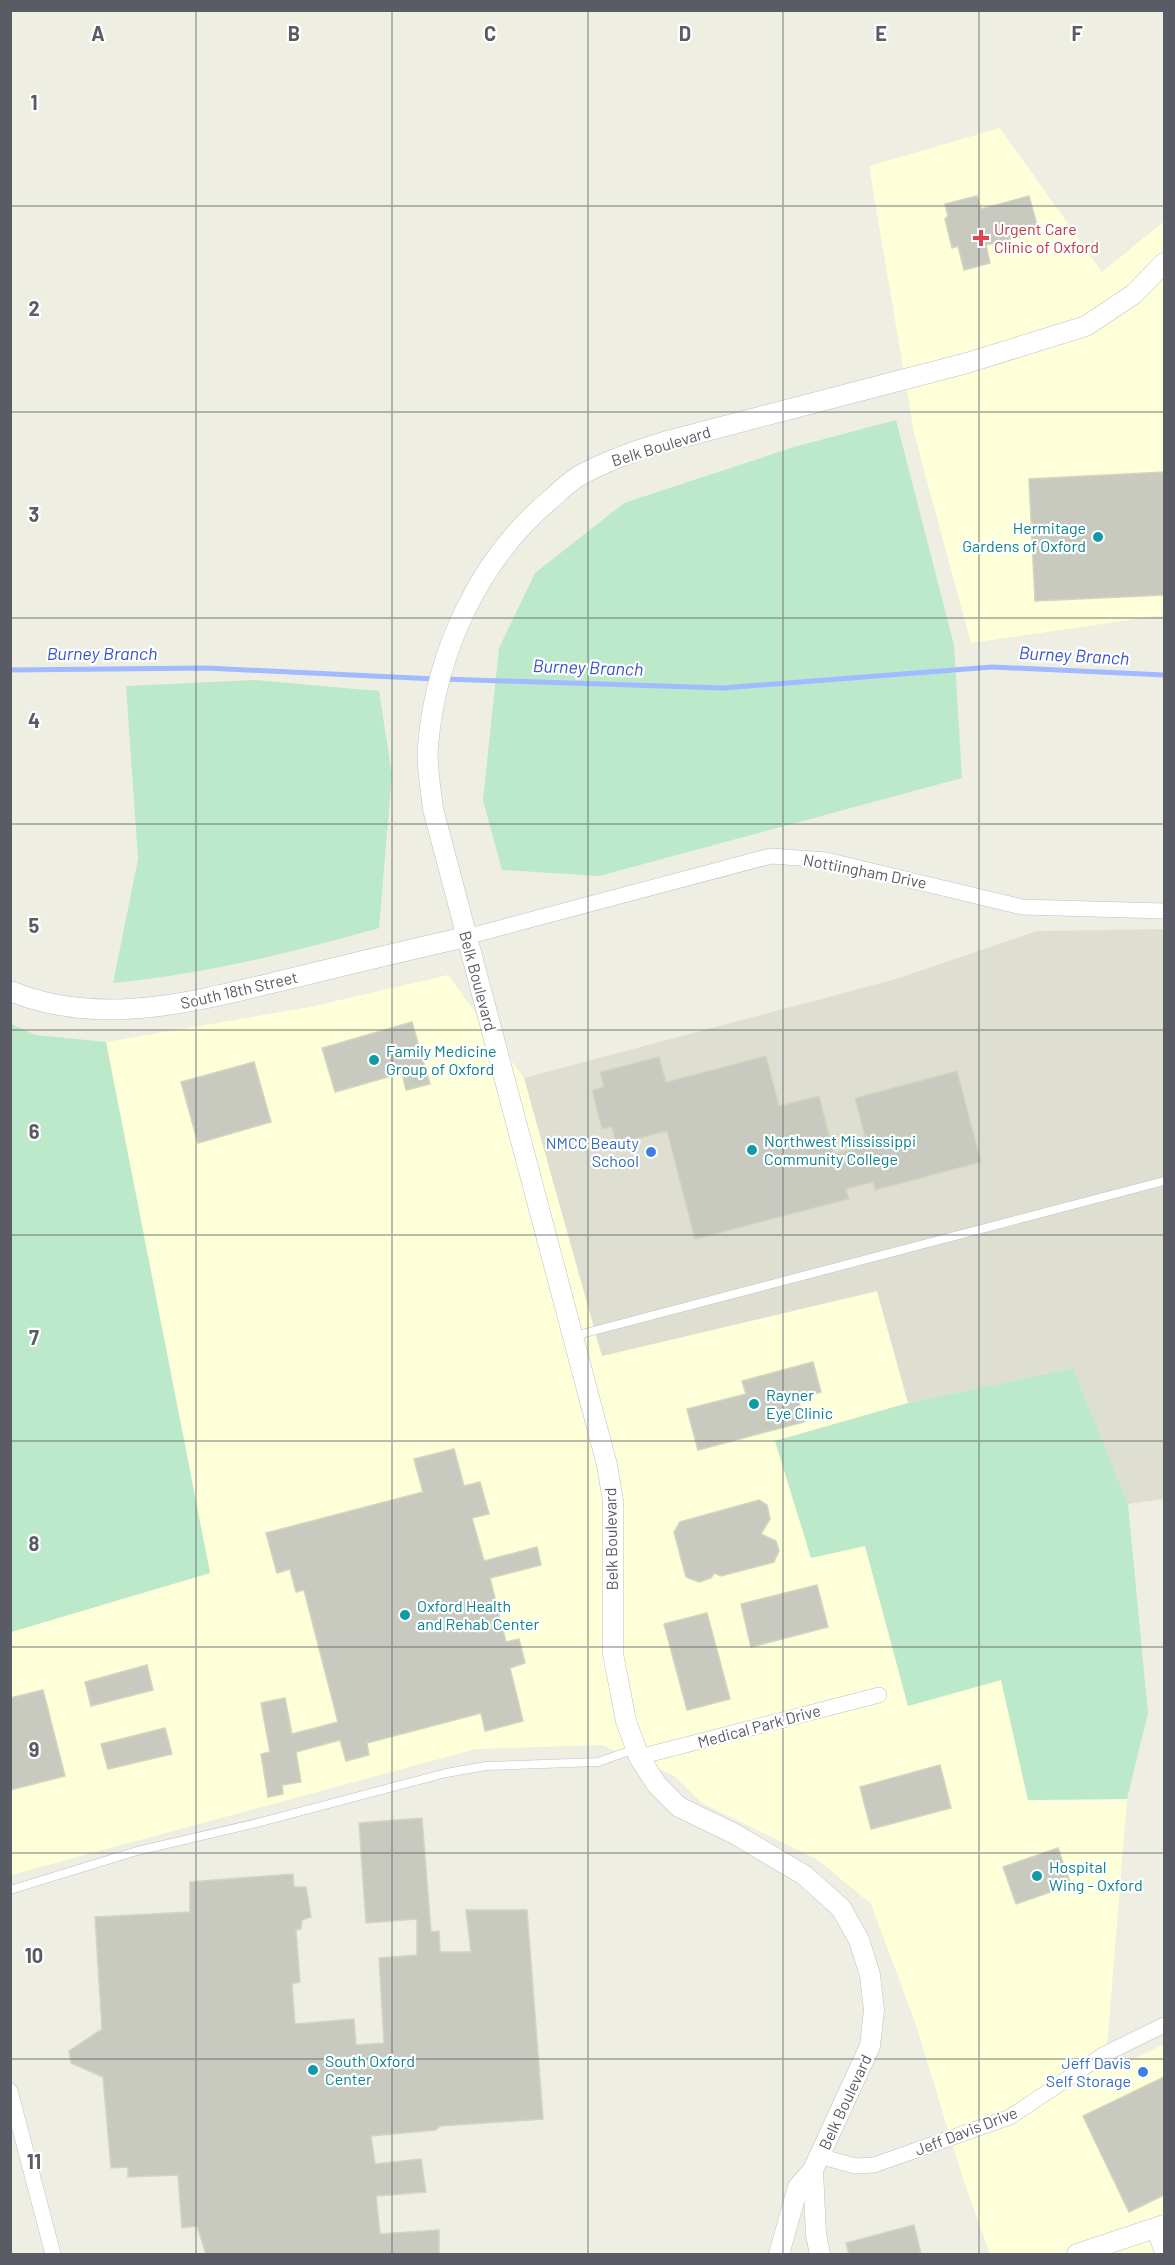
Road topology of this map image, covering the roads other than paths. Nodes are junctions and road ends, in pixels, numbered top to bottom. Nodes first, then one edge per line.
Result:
1 (1164, 263) edge
2 (1164, 911) edge
3 (466, 937) junction
4 (10, 991) edge
5 (1164, 1181) edge
6 (573, 1336) junction
7 (879, 1695) dead end
8 (638, 1753) junction
9 (10, 1890) edge
10 (1164, 2025) edge
11 (10, 2091) edge
12 (816, 2163) junction
13 (1159, 2227) edge
14 (53, 2254) edge
15 (779, 2254) edge
16 (820, 2254) edge
17 (1077, 2254) edge
18 (1163, 2254) edge

1 - 3 street, Belk Boulevard
2 - 3 street, Nottiingham Drive
3 - 4 street, South 18th Street
3 - 6 street, Belk Boulevard
5 - 6 lane
6 - 8 street, Belk Boulevard
7 - 8 street, Medical Park Drive
8 - 9 lane
8 - 12 street, Belk Boulevard
10 - 12 street, Jeff Davis Drive
11 - 14 street
12 - 15 street, Belk Boulevard
12 - 16 street, Belk Boulevard
13 - 17 street
13 - 18 street

